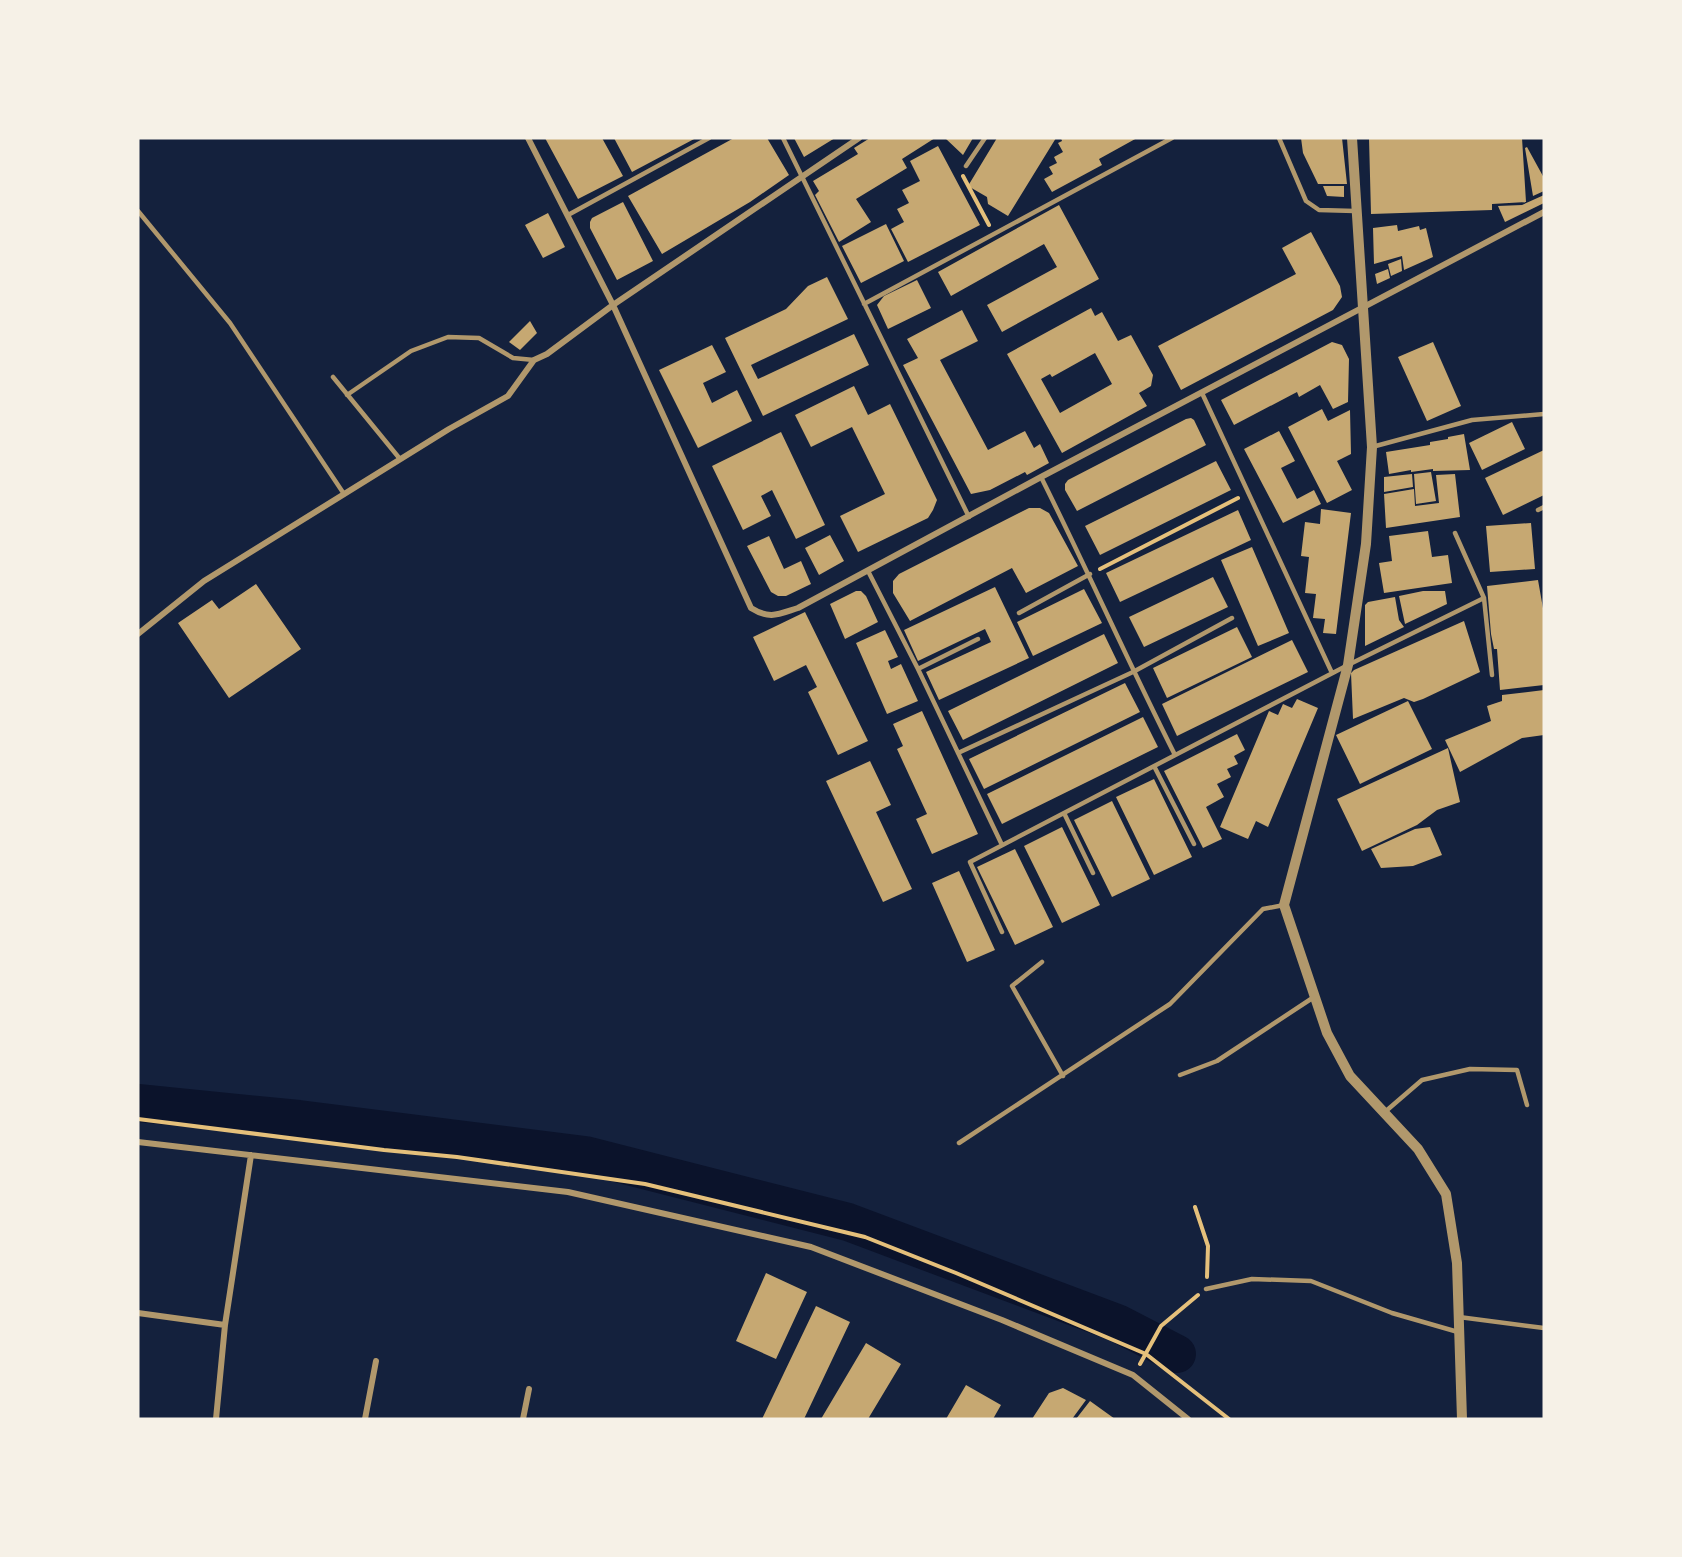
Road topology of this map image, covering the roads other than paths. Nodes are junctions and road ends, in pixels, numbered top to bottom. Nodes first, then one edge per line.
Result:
1 (528, 138) edge
2 (709, 138) edge
3 (783, 138) edge
4 (859, 138) edge
5 (985, 138) edge
6 (1172, 138) edge
7 (1279, 138) edge
8 (1352, 138) edge
9 (966, 166) road end
10 (801, 176) junction
11 (138, 211) edge
12 (1357, 211) junction
13 (1544, 212) edge
14 (568, 216) junction
15 (864, 304) junction
16 (613, 305) junction
17 (1363, 308) junction
18 (534, 360) junction
19 (333, 377) dead end
20 (1202, 393) junction
21 (347, 395) junction
22 (1544, 414) edge
23 (1372, 447) junction
24 (400, 459) junction
25 (1041, 477) junction
26 (344, 494) junction
27 (969, 517) junction
28 (1455, 533) dead end
29 (868, 571) junction
30 (1090, 574) junction
31 (1485, 598) junction
32 (1019, 613) dead end
33 (1232, 618) dead end
34 (138, 634) edge
35 (978, 639) dead end
36 (1348, 665) junction
37 (918, 669) junction
38 (1133, 672) junction
39 (1332, 673) junction
40 (1492, 675) dead end
41 (958, 753) junction
42 (1175, 755) junction
43 (1154, 766) junction
44 (1064, 813) junction
45 (1194, 844) dead end
46 (1002, 845) junction
47 (1093, 873) dead end
48 (1284, 905) junction
49 (1002, 932) dead end
50 (1042, 962) dead end
51 (1314, 997) junction
52 (1180, 1075) dead end
53 (1063, 1076) junction
54 (1527, 1105) dead end
55 (1384, 1113) junction
56 (138, 1142) edge
57 (959, 1143) dead end
58 (252, 1155) junction
59 (1206, 1288) road end
60 (138, 1313) edge
61 (1459, 1317) junction
62 (225, 1325) junction
63 (1544, 1328) edge
64 (1460, 1333) junction
65 (376, 1361) dead end
66 (529, 1389) dead end
67 (216, 1419) edge
68 (365, 1419) edge
69 (523, 1419) edge
70 (1188, 1419) edge
71 (1462, 1419) edge

1 - 14 street
2 - 14 lane
3 - 10 lane
4 - 10 street
5 - 9 lane
6 - 15 lane
7 - 12 lane
8 - 12 street
10 - 15 lane
10 - 16 street
11 - 26 lane
12 - 17 street
13 - 17 street
14 - 16 street
15 - 27 lane
16 - 18 street
16 - 29 street
17 - 20 street
17 - 23 street
18 - 21 lane
18 - 24 street
19 - 21 lane
20 - 25 street
20 - 39 lane
21 - 24 lane
22 - 23 lane
23 - 36 street
24 - 26 street
25 - 27 street
25 - 30 lane
26 - 34 street
27 - 29 street
28 - 31 lane
29 - 37 lane
30 - 32 lane
30 - 38 lane
31 - 36 lane
31 - 40 lane
33 - 38 lane
35 - 37 lane
36 - 39 lane
36 - 48 street
37 - 41 lane
38 - 41 lane
38 - 42 lane
39 - 42 lane
41 - 46 lane
42 - 43 lane
43 - 44 lane
43 - 45 lane
44 - 46 lane
44 - 47 lane
46 - 49 lane
48 - 51 street
48 - 53 lane
50 - 53 lane
51 - 52 lane
51 - 55 street
53 - 57 lane
54 - 55 lane
55 - 61 street
56 - 58 street
58 - 62 street
58 - 70 street
59 - 64 lane
60 - 62 street
61 - 63 lane
61 - 64 street
62 - 67 street
64 - 71 street
65 - 68 street
66 - 69 street

